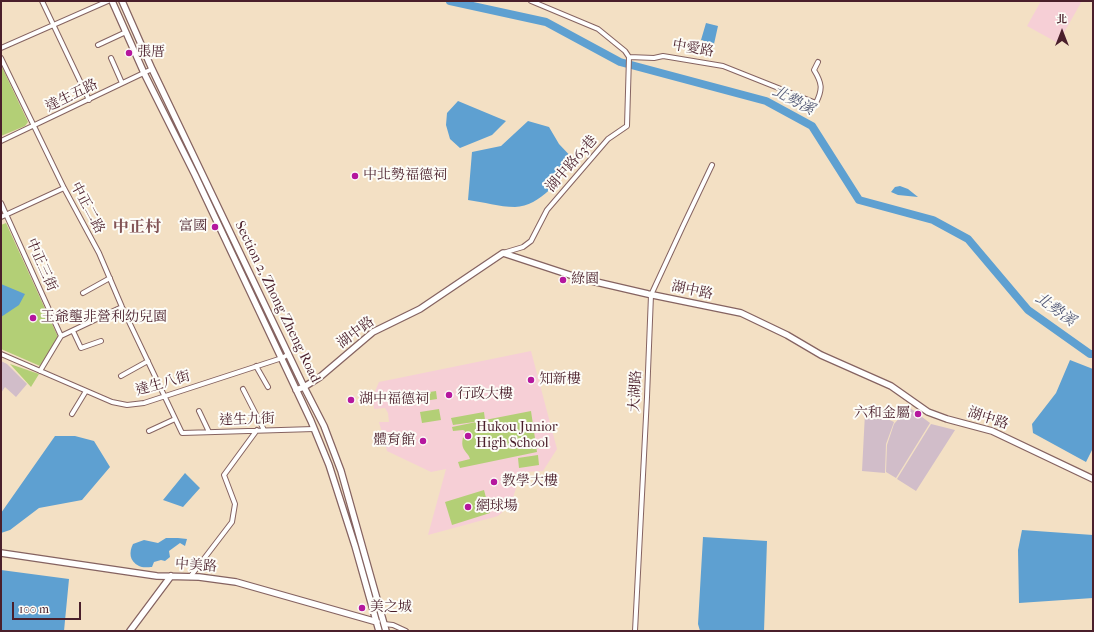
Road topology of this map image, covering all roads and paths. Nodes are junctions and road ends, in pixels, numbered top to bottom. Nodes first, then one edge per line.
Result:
1 (42, 1) edge
2 (108, 1) edge
3 (112, 1) edge
4 (122, 1) edge
5 (531, 1) edge
6 (54, 25) junction
7 (126, 32) junction
8 (98, 45) dead end
9 (1, 48) edge
10 (629, 57) junction
11 (1, 58) edge
12 (111, 58) dead end
13 (818, 62) dead end
14 (152, 69) junction
15 (144, 73) junction
16 (122, 83) junction
17 (89, 100) junction
18 (34, 126) junction
19 (1, 141) edge
20 (712, 165) dead end
21 (64, 188) junction
22 (1, 203) edge
23 (6, 215) junction
24 (1, 217) edge
25 (503, 253) junction
26 (110, 278) junction
27 (83, 293) dead end
28 (651, 295) junction
29 (122, 307) junction
30 (73, 331) junction
31 (61, 336) junction
32 (101, 341) dead end
33 (1, 354) edge
34 (289, 354) junction
35 (282, 358) junction
36 (148, 361) junction
37 (256, 366) junction
38 (40, 371) junction
39 (121, 376) dead end
40 (268, 387) dead end
41 (304, 387) junction
42 (243, 389) dead end
43 (296, 390) junction
44 (86, 391) junction
45 (165, 396) junction
46 (199, 411) dead end
47 (72, 414) dead end
48 (175, 419) junction
49 (314, 429) junction
50 (257, 430) junction
51 (264, 430) junction
52 (149, 432) dead end
53 (209, 432) junction
54 (182, 433) joint
55 (1093, 479) edge
56 (1, 553) edge
57 (171, 576) junction
58 (190, 577) junction
59 (376, 621) junction
60 (384, 624) junction
61 (130, 631) edge
62 (379, 631) edge
63 (386, 631) edge
64 (406, 631) edge
65 (635, 631) edge

1 - 6 street
2 - 6 street
3 - 7 main road, Section 2, Zhong Zheng Road
4 - 14 main road, Section 2, Zhong Zheng Road
5 - 10 street
6 - 9 street
6 - 17 street
7 - 8 street
7 - 15 main road, Section 2, Zhong Zheng Road
10 - 13 street, 中愛路
10 - 25 street, 湖中路63巷
11 - 18 street, 中正二路
12 - 16 street
14 - 15 street, 達生五路
14 - 34 main road, Section 2, Zhong Zheng Road
15 - 16 street, 達生五路
15 - 35 main road, Section 2, Zhong Zheng Road
16 - 17 street, 達生五路
17 - 18 street, 達生五路
18 - 19 street, 達生五路
18 - 21 street, 中正二路
20 - 28 street, 大湖路
21 - 23 street
21 - 26 street, 中正二路
22 - 23 street, 中正三街
23 - 24 street
23 - 31 street, 中正三街
25 - 28 main road, 湖中路
25 - 41 main road, 湖中路
26 - 27 street
26 - 29 street, 中正二路
28 - 55 main road, 湖中路
28 - 65 street, 大湖路
29 - 30 street
29 - 36 street, 中正二路
30 - 31 street
30 - 32 street
31 - 38 street
33 - 38 street, 達生八街
34 - 35 street, 達生八街
34 - 41 main road, Section 2, Zhong Zheng Road
35 - 37 street, 達生八街
35 - 43 main road, Section 2, Zhong Zheng Road
36 - 39 street
36 - 45 street, 中正二路
37 - 40 street
37 - 45 street, 達生八街
38 - 44 street, 達生八街
41 - 43 main road, 湖中路
41 - 60 main road, Section 2, Zhong Zheng Road
42 - 51 street
43 - 49 main road, Section 2, Zhong Zheng Road
44 - 45 street, 達生八街
44 - 47 street
45 - 48 street, 中正二路
46 - 53 street
48 - 52 street
48 - 54 street, 中正二路
49 - 51 street, 達生九街
49 - 59 main road, Section 2, Zhong Zheng Road
50 - 51 street, 達生九街
50 - 53 street, 達生九街
50 - 58 street
53 - 54 street, 達生九街
56 - 57 main road, 中美路
57 - 58 main road, 中美路
57 - 61 main road
58 - 59 main road, 中美路
59 - 60 main road, 中美路
59 - 62 main road, Section 2, Zhong Zheng Road
60 - 63 main road, Section 2, Zhong Zheng Road
60 - 64 street

